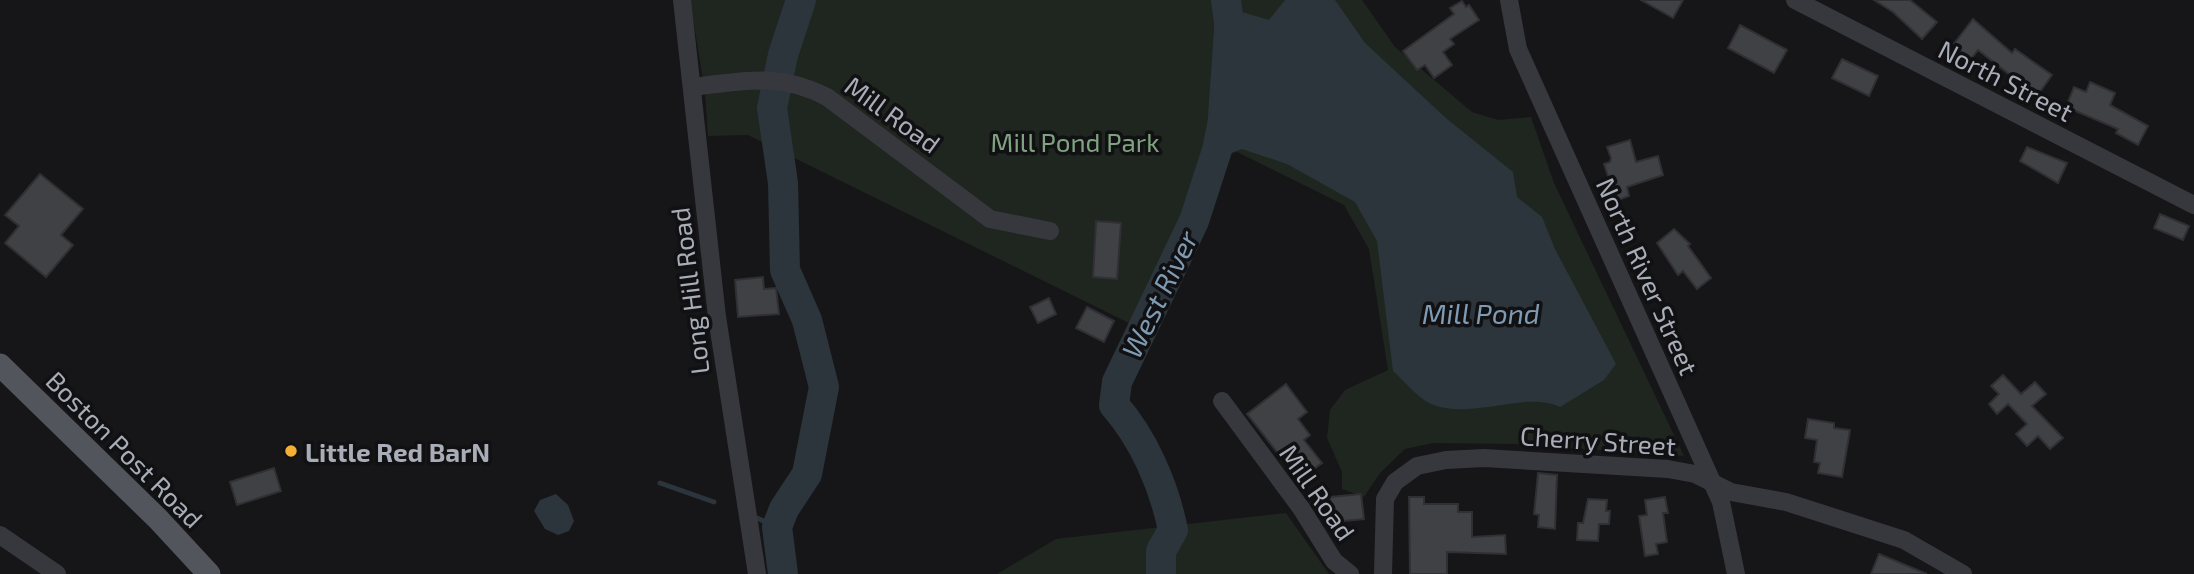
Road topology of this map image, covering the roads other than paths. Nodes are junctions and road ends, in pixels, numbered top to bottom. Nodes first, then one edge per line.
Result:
1 (682, 0) edge
2 (1509, 0) edge
3 (1795, 0) edge
4 (692, 87) junction
5 (2194, 205) edge
6 (1050, 231) dead end
7 (0, 365) edge
8 (1222, 401) dead end
9 (1712, 482) junction
10 (0, 535) edge
11 (207, 573) edge
12 (57, 574) edge
13 (757, 574) edge
14 (1350, 574) edge
15 (1383, 574) edge
16 (1736, 574) edge
17 (1963, 574) edge

1 - 4 street, Long Hill Road
2 - 9 street, North River Street
3 - 5 street, North Street
4 - 6 street, Mill Road
4 - 13 street, Long Hill Road
7 - 11 main road, Boston Post Road
8 - 14 street, Mill Road
9 - 15 street, Cherry Street
9 - 16 street, North River Street
9 - 17 street, Cherry Street
10 - 12 street

